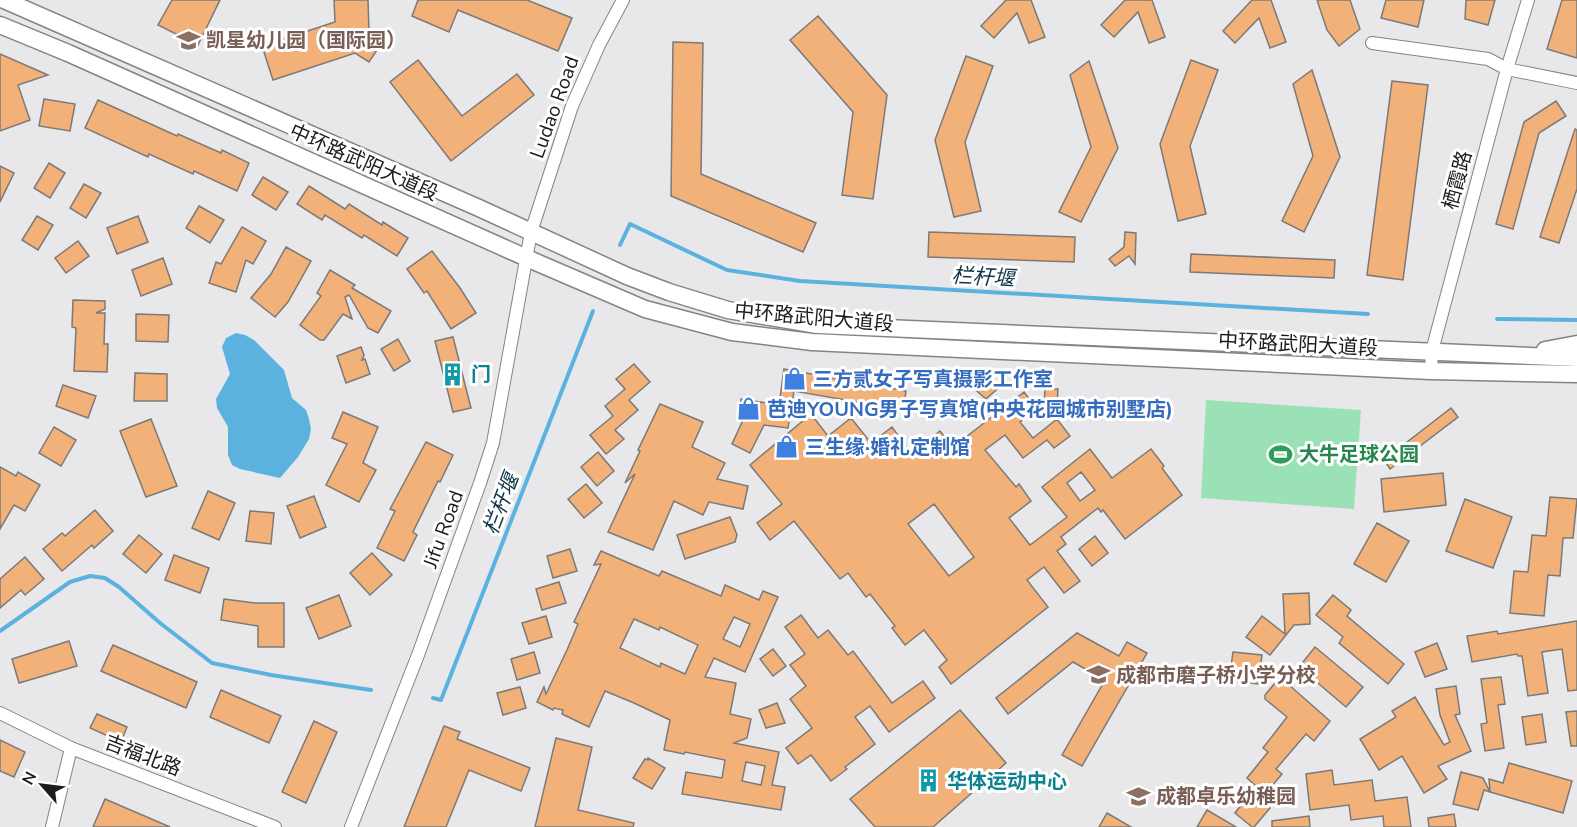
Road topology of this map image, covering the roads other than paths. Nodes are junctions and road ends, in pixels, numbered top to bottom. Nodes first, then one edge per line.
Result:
1 (4, 0) edge
2 (623, 0) edge
3 (1528, 0) edge
4 (30, 6) edge
5 (0, 25) edge
6 (1372, 44) dead end
7 (1507, 69) junction
8 (1577, 83) edge
9 (531, 232) junction
10 (527, 258) junction
11 (1577, 344) edge
12 (1432, 351) junction
13 (1521, 355) junction
14 (1577, 358) edge
15 (1431, 371) junction
16 (1516, 373) junction
17 (1577, 374) edge
18 (1577, 386) edge
19 (0, 713) edge
20 (70, 748) junction
21 (52, 827) edge
22 (275, 827) edge
23 (351, 827) edge

1 - 4 main road, 中环路武阳大道段
2 - 9 street, Ludao Road
3 - 7 street, 栖霞路
4 - 9 main road, 中环路武阳大道段
5 - 10 main road, 中环路武阳大道段
6 - 7 street
7 - 8 street
7 - 12 street, 栖霞路
9 - 10 street, Jifu Road
9 - 12 main road, 中环路武阳大道段
10 - 15 main road, 中环路武阳大道段
10 - 23 street, Jifu Road
11 - 13 main road
12 - 13 main road, 中环路武阳大道段
12 - 15 street, 栖霞路
13 - 14 main road, 中环路武阳大道段
15 - 16 main road, 中环路武阳大道段
16 - 17 main road, 中环路武阳大道段
16 - 18 main road
19 - 20 street, 吉福北路
20 - 21 street
20 - 22 street, 吉福北路

